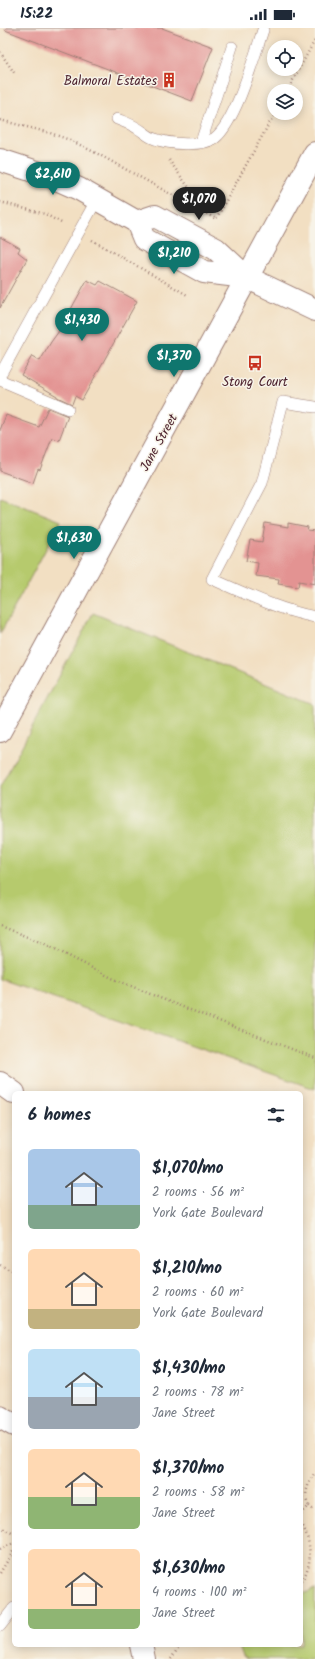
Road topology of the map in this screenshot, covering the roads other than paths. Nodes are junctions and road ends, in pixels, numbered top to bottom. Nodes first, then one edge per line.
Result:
1 (263, 30) dead end
2 (232, 47) dead end
3 (117, 119) dead end
4 (201, 142) junction
5 (315, 153) edge
6 (0, 160) edge
7 (97, 199) junction
8 (246, 277) junction
9 (315, 310) edge
10 (0, 375) edge
11 (0, 380) edge
12 (315, 407) edge
13 (68, 409) dead end
14 (315, 617) edge
15 (0, 731) edge
16 (0, 1084) edge
17 (12, 1092) edge
18 (0, 1417) edge
19 (12, 1424) edge
20 (12, 1611) edge
21 (0, 1626) edge
22 (141, 1647) edge
23 (144, 1659) edge

1 - 4 lane
2 - 4 lane
3 - 4 lane
5 - 8 main road, Jane Street
6 - 7 main road
7 - 8 main road
7 - 10 lane
8 - 9 main road
8 - 15 main road, Jane Street
11 - 13 lane
12 - 14 lane
16 - 17 main road
18 - 19 main road
20 - 21 lane
22 - 23 main road

